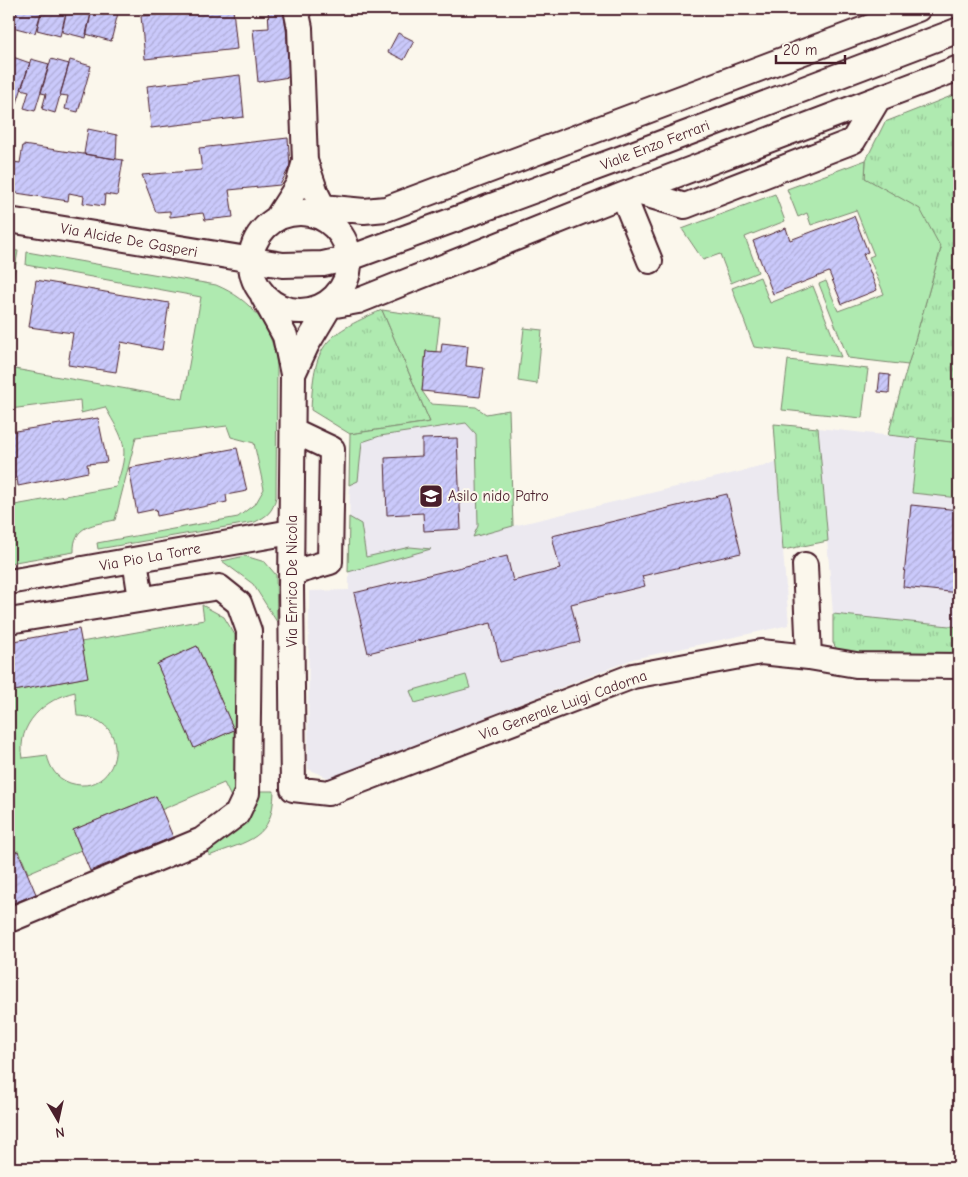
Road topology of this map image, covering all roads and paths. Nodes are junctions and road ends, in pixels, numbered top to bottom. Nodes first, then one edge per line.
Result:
1 (296, 9) edge
2 (918, 9) edge
3 (959, 30) edge
4 (959, 68) edge
5 (878, 99) junction
6 (305, 161) junction
7 (628, 193) junction
8 (319, 215) junction
9 (277, 218) junction
10 (9, 220) edge
11 (350, 258) junction
12 (250, 260) junction
13 (650, 261) dead end
14 (263, 296) junction
15 (328, 304) junction
16 (293, 374) junction
17 (294, 431) junction
18 (291, 532) junction
19 (135, 560) junction
20 (805, 565) dead end
21 (292, 573) junction
22 (9, 582) edge
23 (142, 598) junction
24 (9, 621) edge
25 (810, 657) junction
26 (959, 666) edge
27 (293, 789) joint
28 (9, 920) edge

1 - 6 street
2 - 8 street
3 - 11 street, Viale Enzo Ferrari
4 - 5 street
5 - 7 street
5 - 7 street
6 - 8 street
6 - 9 street
7 - 13 street
7 - 15 street
8 - 9 street
8 - 11 street
9 - 12 street
10 - 12 street, Via Alcide De Gasperi
11 - 12 street, Viale Enzo Ferrari
11 - 15 street
12 - 14 street
14 - 15 street
14 - 16 street
15 - 16 street
16 - 17 street, Via Enrico De Nicola
17 - 18 street, Via Enrico De Nicola
17 - 21 street
18 - 19 street, Via Pio La Torre
18 - 21 street, Via Enrico De Nicola
19 - 22 street, Via Pio La Torre
19 - 23 street
20 - 25 street
21 - 27 street, Via Enrico De Nicola
23 - 24 street
23 - 28 street
25 - 26 street, Via Generale Luigi Cadorna
25 - 27 street, Via Generale Luigi Cadorna

